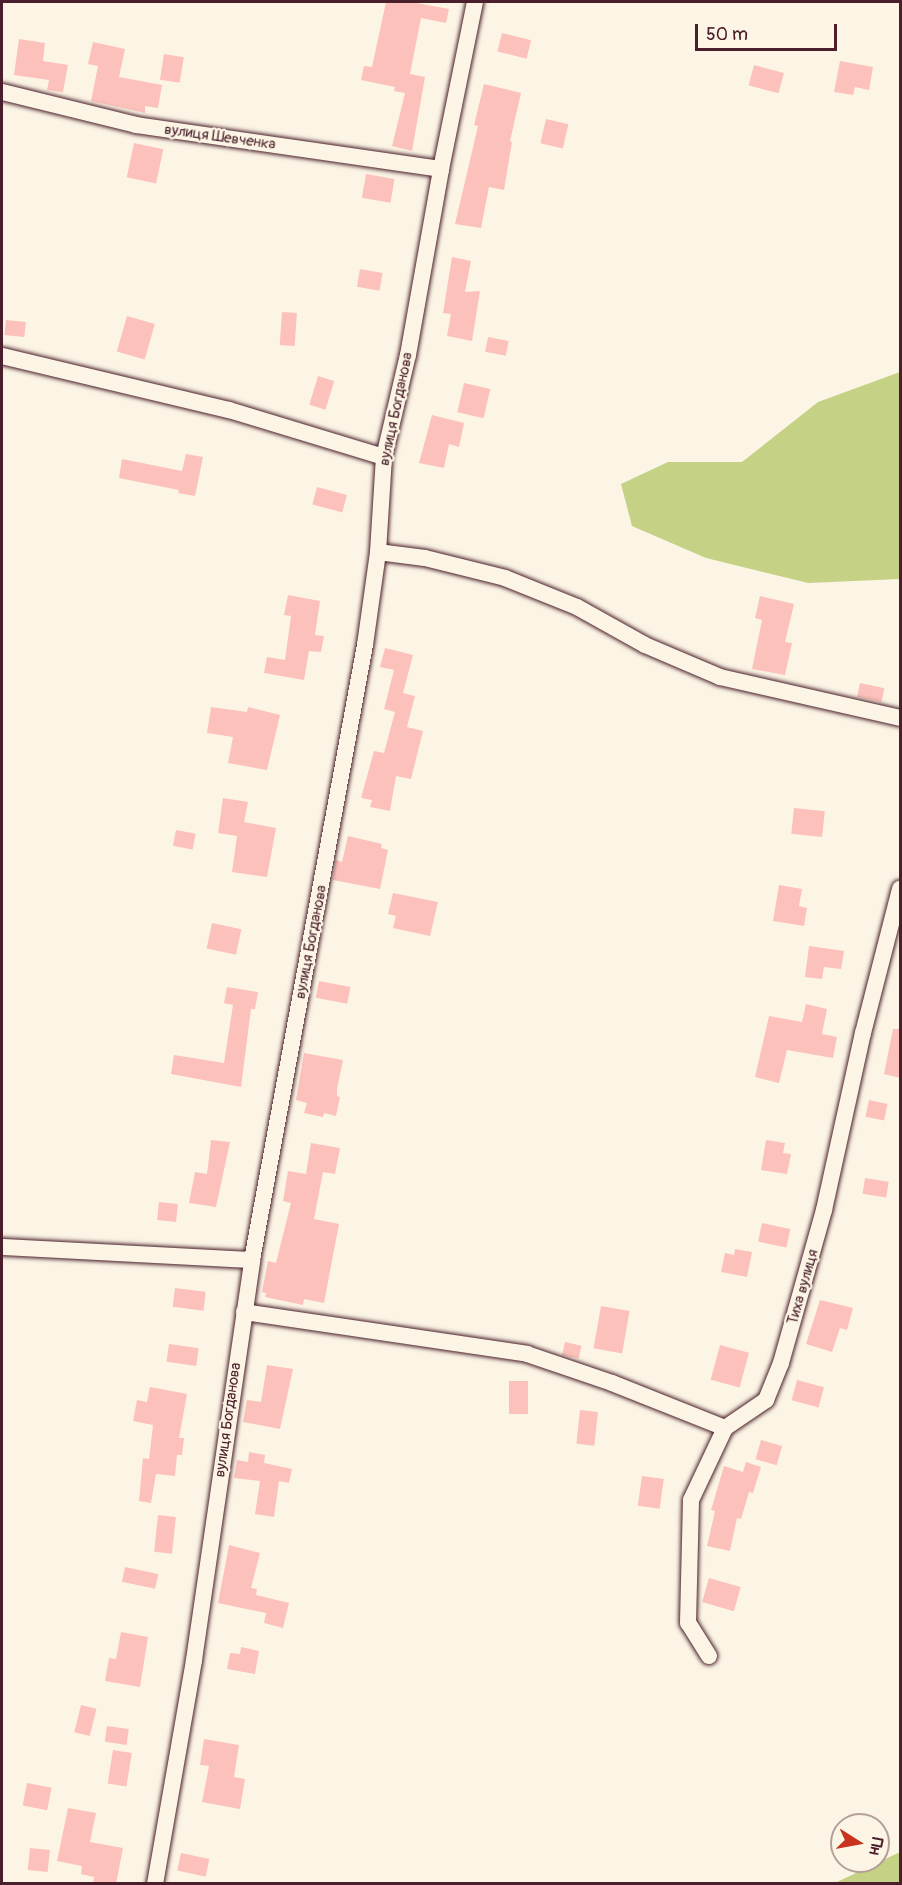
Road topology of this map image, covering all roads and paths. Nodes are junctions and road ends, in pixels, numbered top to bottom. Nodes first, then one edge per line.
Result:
1 (476, 2) edge
2 (2, 92) edge
3 (441, 169) junction
4 (2, 356) edge
5 (384, 457) junction
6 (378, 552) junction
7 (900, 718) edge
8 (900, 889) edge
9 (2, 1247) edge
10 (252, 1260) junction
11 (244, 1312) junction
12 (725, 1428) junction
13 (709, 1656) dead end
14 (155, 1884) edge

1 - 3 street, вулиця Богданова
2 - 3 street, вулиця Шевченка
3 - 5 street, вулиця Богданова
4 - 5 street
5 - 6 street, вулиця Богданова
6 - 7 street
6 - 10 street, вулиця Богданова
8 - 12 street, Тиха вулиця
9 - 10 street
10 - 11 street, вулиця Богданова
11 - 12 street
11 - 14 street, вулиця Богданова
12 - 13 street

